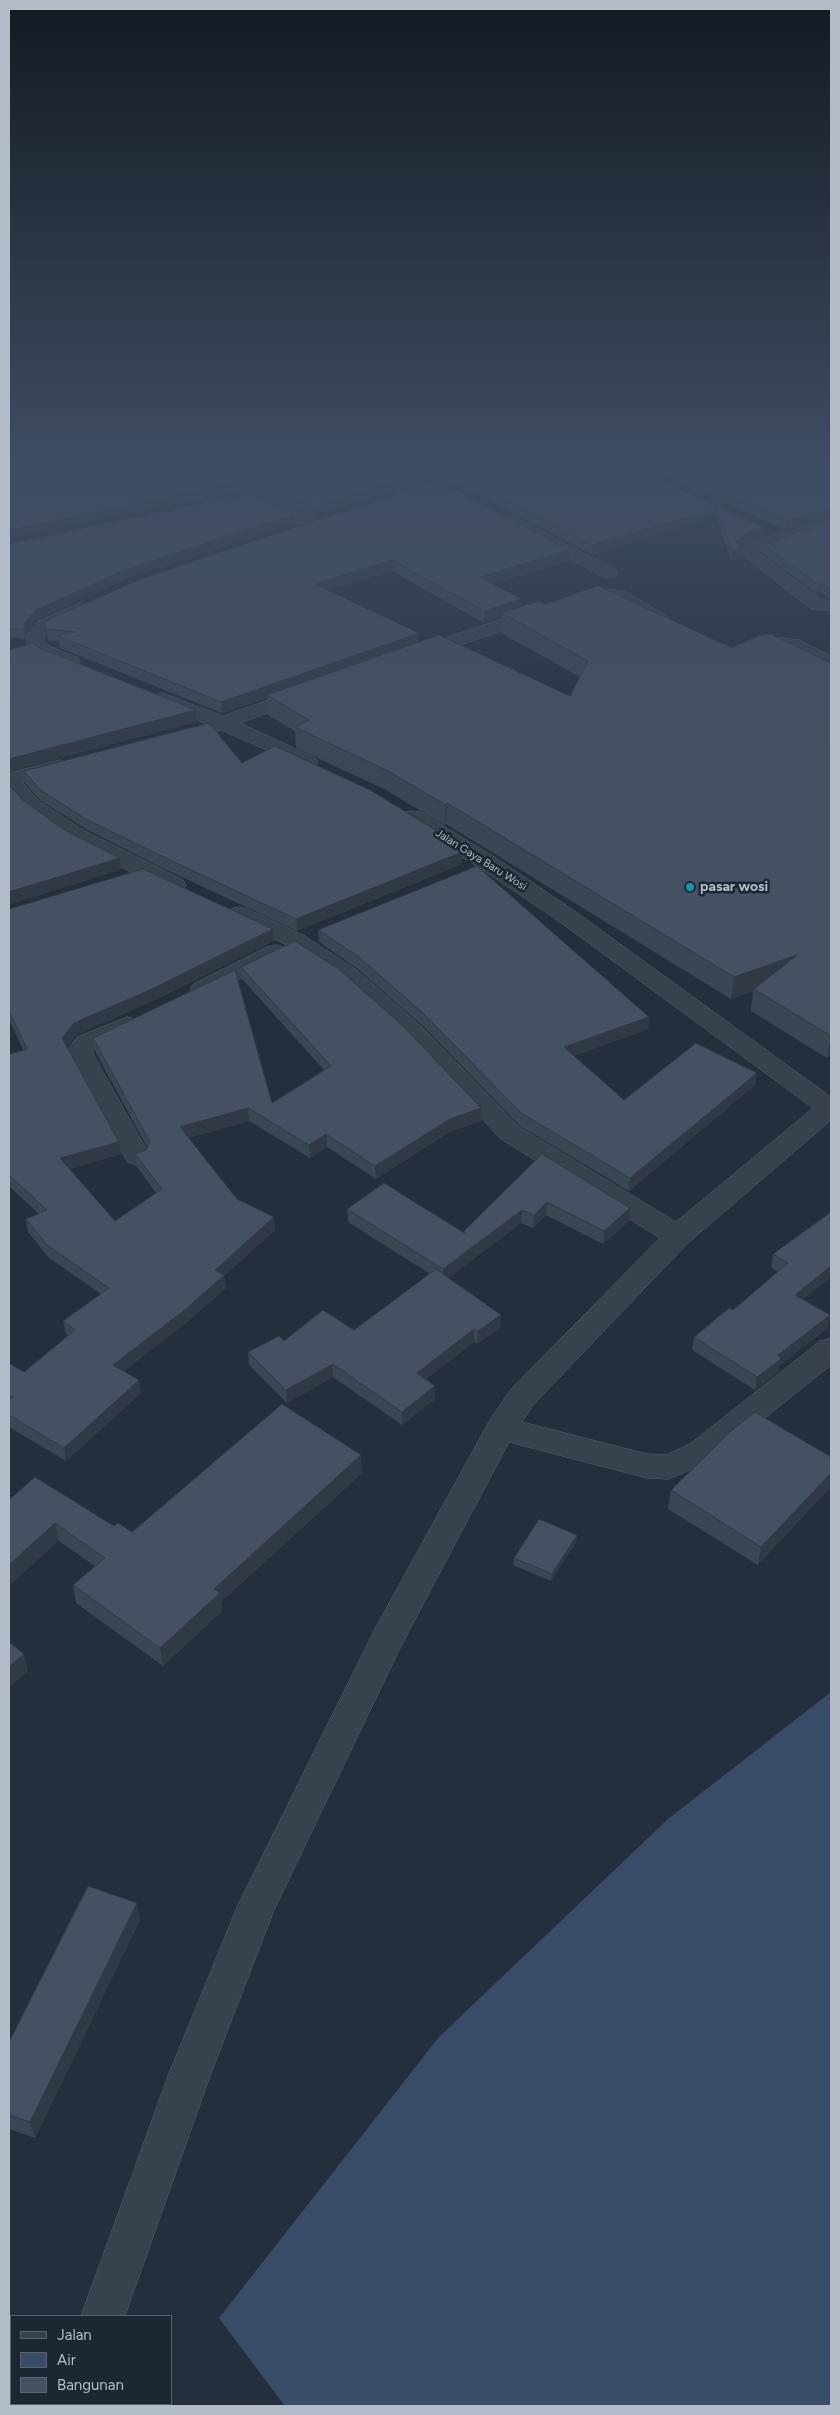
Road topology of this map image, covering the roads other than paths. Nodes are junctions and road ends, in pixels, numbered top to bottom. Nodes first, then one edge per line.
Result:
1 (783, 579) edge
2 (99, 600) edge
3 (831, 606) edge
4 (679, 631) edge
5 (741, 650) edge
6 (402, 658) edge
7 (831, 663) edge
8 (93, 671) edge
9 (319, 687) edge
10 (145, 692) edge
11 (223, 723) junction
12 (195, 730) edge
13 (74, 762) edge
14 (322, 769) edge
15 (9, 780) edge
16 (395, 806) edge
17 (488, 863) junction
18 (145, 871) junction
19 (461, 874) edge
20 (118, 879) edge
21 (324, 930) edge
22 (297, 941) junction
23 (181, 999) edge
24 (146, 1015) edge
25 (831, 1108) edge
26 (137, 1156) edge
27 (678, 1236) junction
28 (831, 1349) edge
29 (501, 1428) junction
30 (103, 2315) edge

1 - 3 street
2 - 8 street
4 - 6 street
5 - 7 street
9 - 11 street
10 - 11 street
11 - 12 street
11 - 14 street
13 - 15 street
15 - 18 street
16 - 17 street, Jalan Gaya Baru Wosi
17 - 19 street
17 - 25 street, Jalan Gaya Baru Wosi
18 - 20 street
18 - 22 street
21 - 22 street
22 - 23 street
22 - 27 street
24 - 26 street
25 - 27 street
27 - 29 street
28 - 29 street
29 - 30 street

